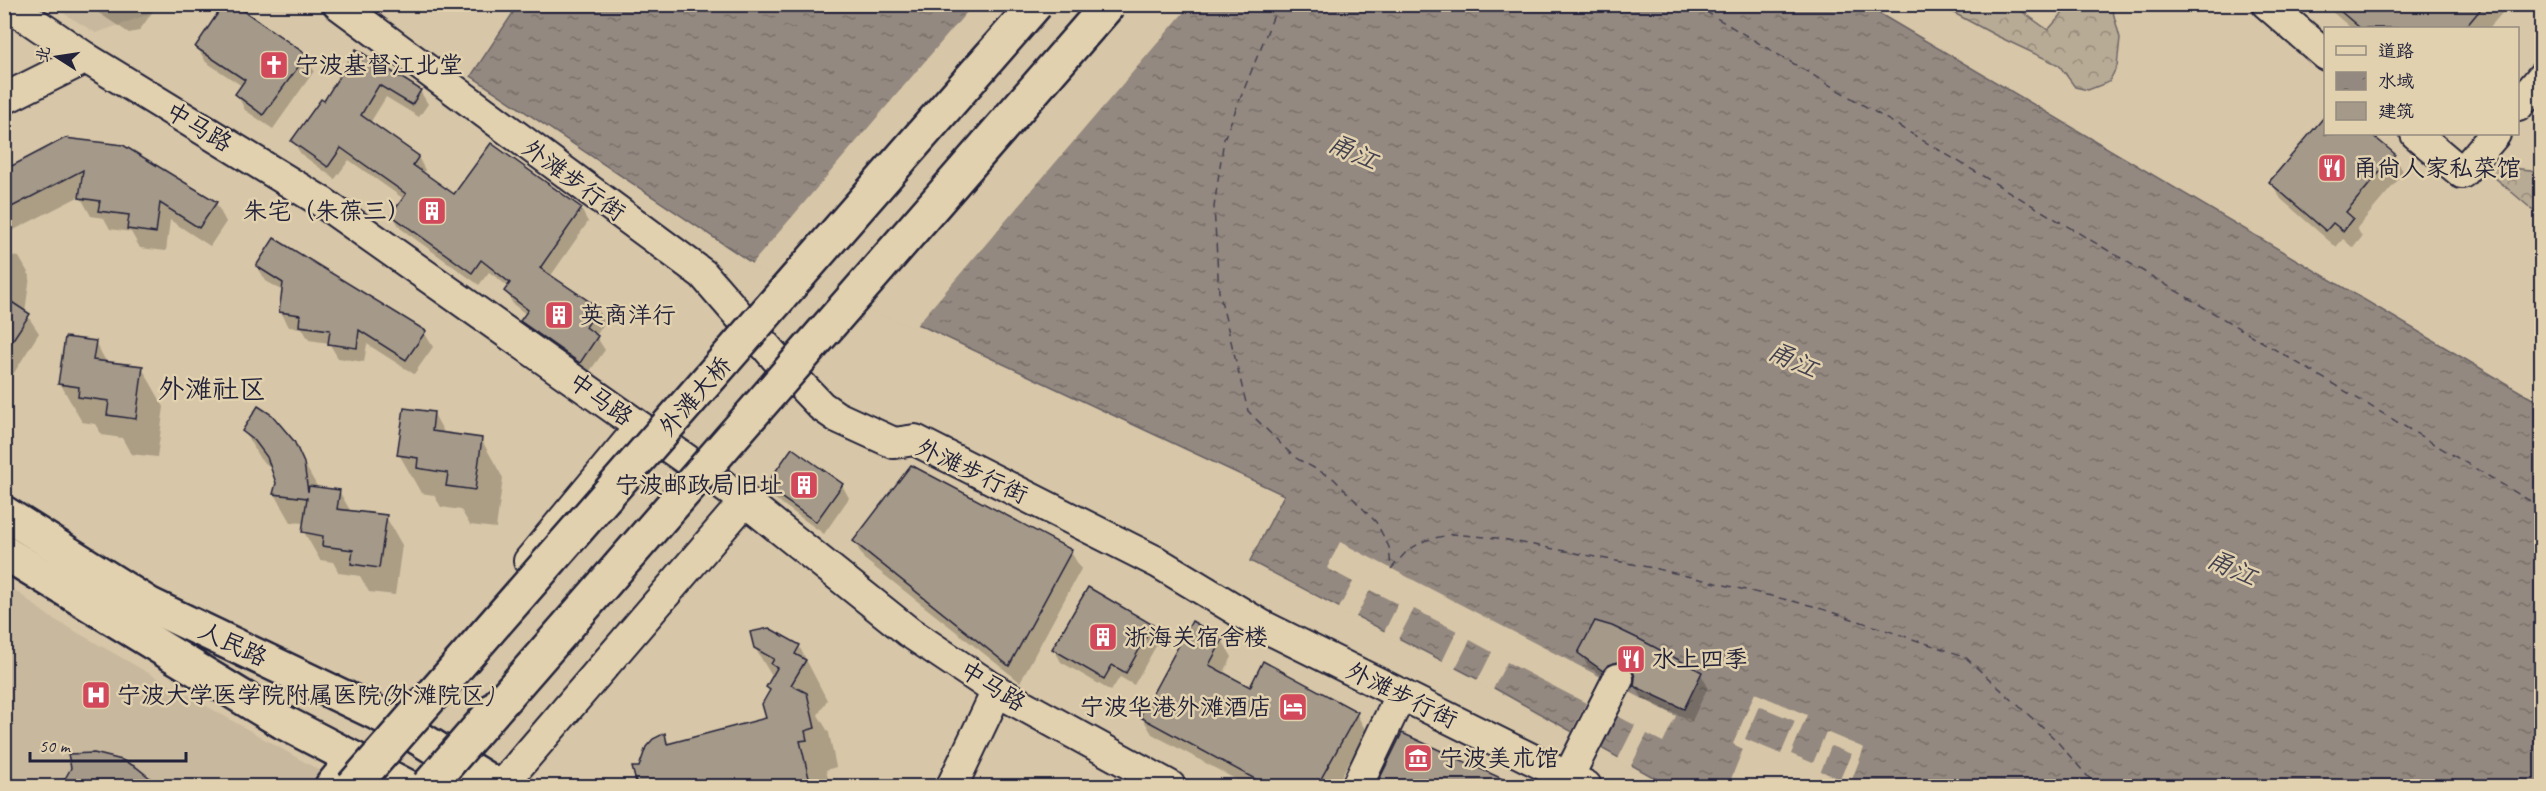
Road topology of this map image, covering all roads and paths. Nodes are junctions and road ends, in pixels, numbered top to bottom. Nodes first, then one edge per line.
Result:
1 (7, 4) edge
2 (338, 4) edge
3 (1036, 4) edge
4 (1109, 4) edge
5 (2267, 4) edge
6 (2324, 54) edge
7 (86, 58) junction
8 (2541, 77) edge
9 (4, 99) edge
10 (2519, 104) edge
11 (2417, 135) edge
12 (2493, 135) edge
13 (640, 427) junction
14 (745, 501) junction
15 (4, 513) edge
16 (4, 552) edge
17 (1618, 679) dead end
18 (997, 691) junction
19 (1401, 694) junction
20 (396, 723) junction
21 (353, 773) edge
22 (1577, 782) edge
23 (332, 786) edge
24 (406, 786) edge
25 (428, 786) edge
26 (499, 786) edge
27 (952, 786) edge
28 (1170, 786) edge
29 (1357, 786) edge

1 - 7 street, 中马路
2 - 19 street, 外滩步行街
3 - 21 main road, 外滩大桥, bridge
4 - 25 main road, bridge
5 - 6 street
7 - 9 street
7 - 13 street, 中马路
8 - 10 street
11 - 12 street
13 - 14 street, 中马路
13 - 20 street
14 - 18 street, 中马路
14 - 26 street
15 - 20 main road, 人民路
16 - 21 main road, 人民路
17 - 22 street
18 - 27 street
18 - 28 street, 中马路
19 - 22 street, 外滩步行街
19 - 29 street
20 - 26 main road, 人民路
21 - 23 main road, 外滩大桥
21 - 24 main road, 人民路

